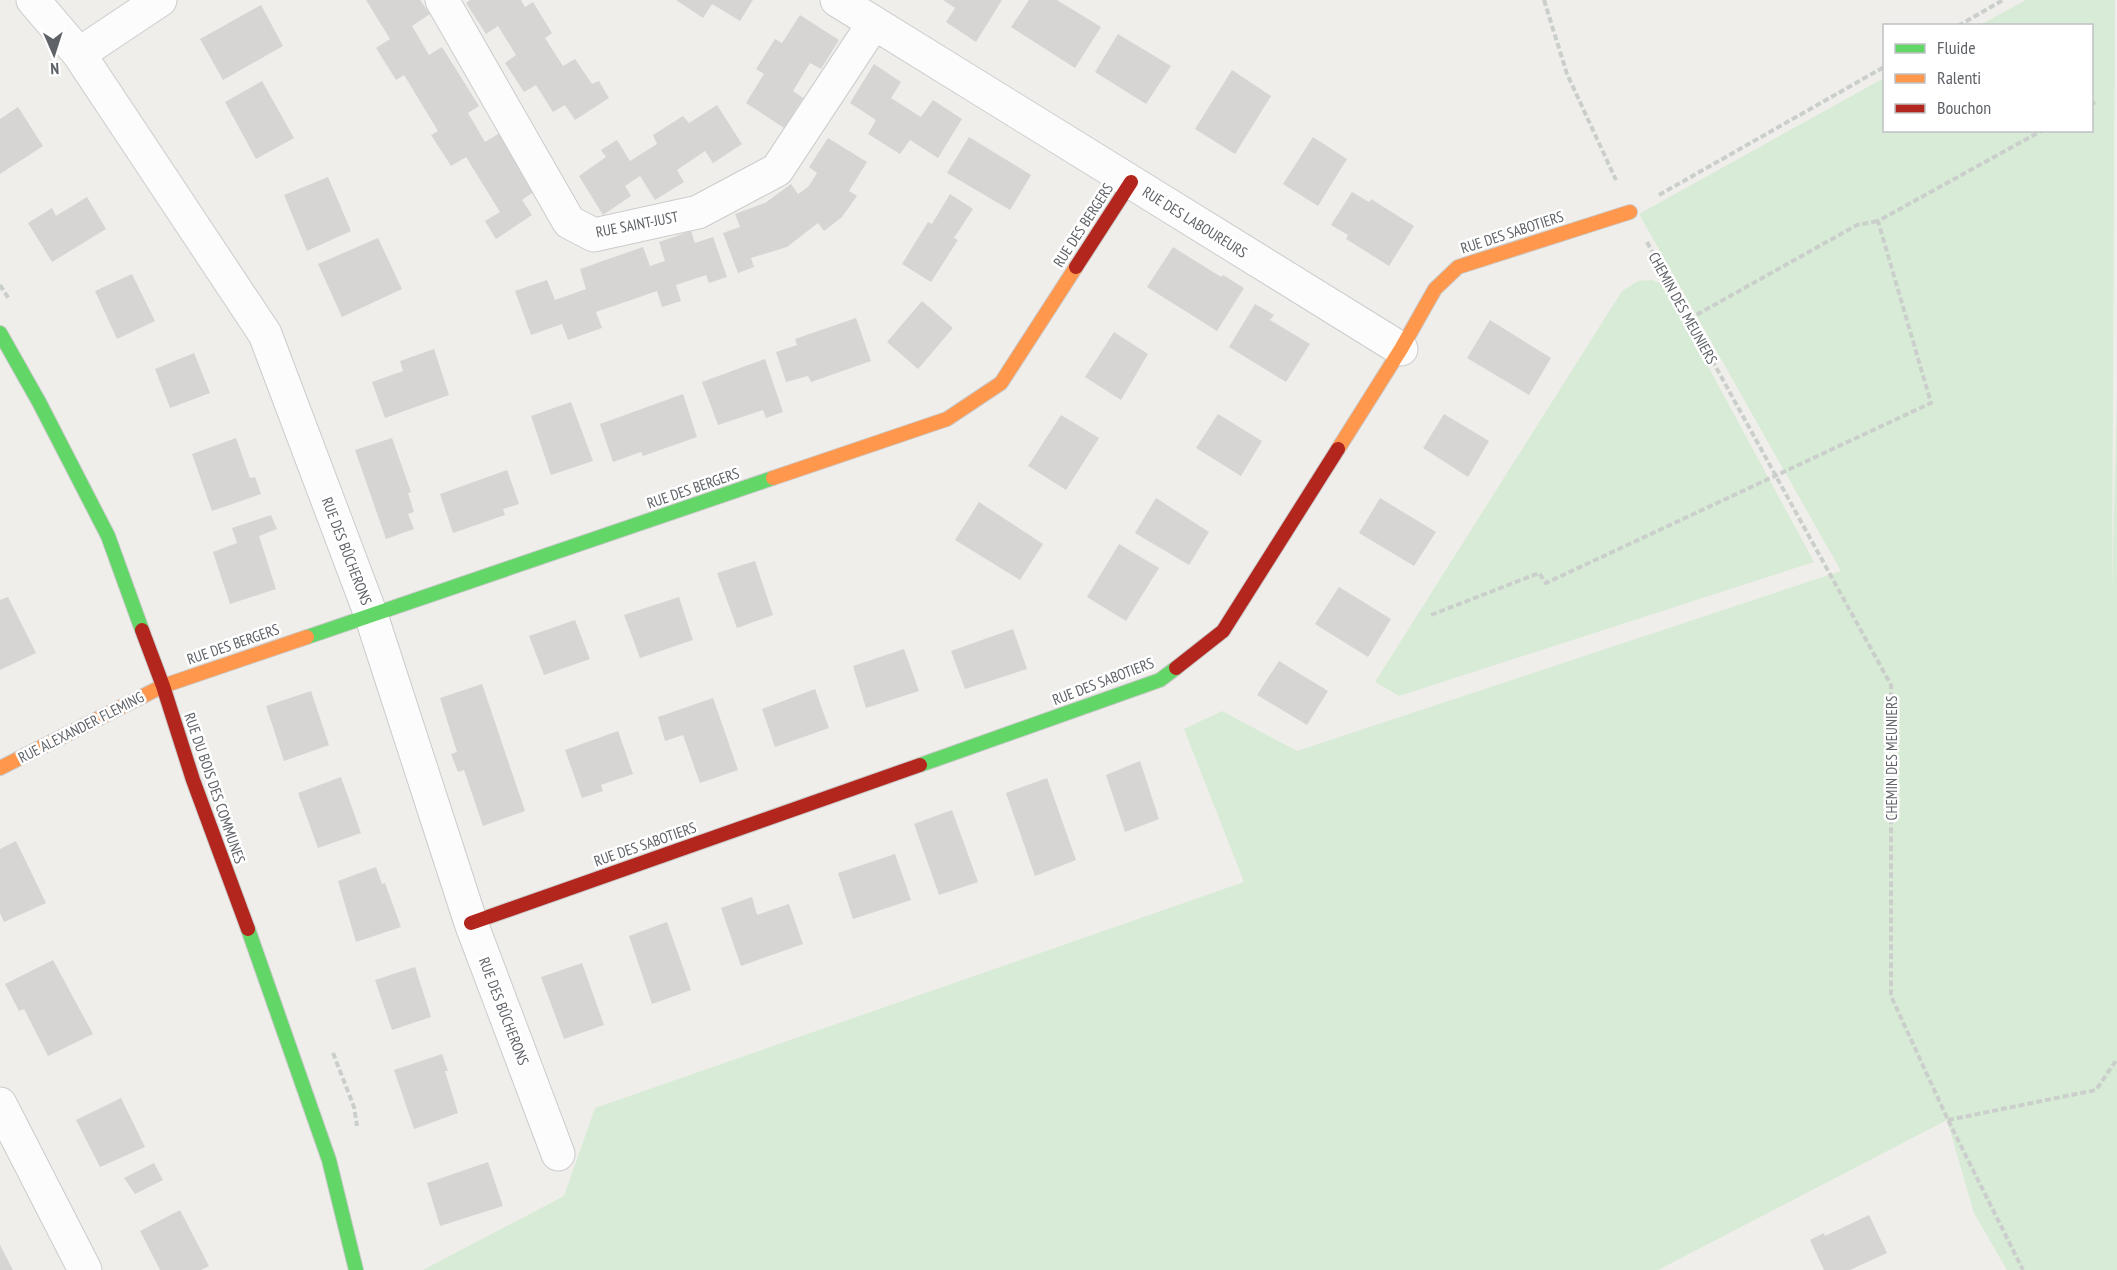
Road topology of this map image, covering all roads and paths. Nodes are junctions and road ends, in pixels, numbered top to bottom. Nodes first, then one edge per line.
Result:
1 (33, 0) edge
2 (160, 0) edge
3 (442, 0) edge
4 (837, 0) edge
5 (1544, 0) edge
6 (2004, 0) edge
7 (874, 23) junction
8 (1962, 24) edge
9 (79, 54) junction
10 (1883, 69) edge
11 (2039, 132) edge
12 (1131, 182) junction
13 (1630, 212) junction
14 (1878, 221) junction
15 (1689, 319) junction
16 (0, 333) edge
17 (1401, 349) junction
18 (1777, 476) junction
19 (371, 615) junction
20 (1431, 615) dead end
21 (163, 686) junction
22 (0, 768) edge
23 (471, 923) junction
24 (2117, 1059) edge
25 (0, 1104) edge
26 (1948, 1120) junction
27 (558, 1154) dead end
28 (85, 1270) edge
29 (356, 1270) edge
30 (2023, 1270) edge

1 - 9 street, RUE DES BÛCHERONS
2 - 9 street
3 - 7 street, RUE SAINT-JUST
4 - 7 street, RUE DES LABOUREURS
5 - 13 path, CHEMIN DES MEUNIERS
6 - 8 path
7 - 12 street, RUE DES LABOUREURS
9 - 19 street, RUE DES BÛCHERONS
10 - 13 path
11 - 14 path
12 - 17 street, RUE DES LABOUREURS
12 - 19 street, RUE DES BERGERS
13 - 15 path, CHEMIN DES MEUNIERS
13 - 17 street, RUE DES SABOTIERS
14 - 15 path
14 - 18 path
15 - 18 path, CHEMIN DES MEUNIERS
16 - 21 street, RUE DU BOIS DES COMMUNES
17 - 23 street, RUE DES SABOTIERS
18 - 20 path
18 - 26 path, CHEMIN DES MEUNIERS
19 - 21 street, RUE DES BERGERS
19 - 23 street, RUE DES BÛCHERONS
21 - 22 street, RUE ALEXANDER FLEMING
21 - 29 street, RUE DU BOIS DES COMMUNES
23 - 27 street, RUE DES BÛCHERONS
24 - 26 path
25 - 28 street
26 - 30 path, CHEMIN DES MEUNIERS

